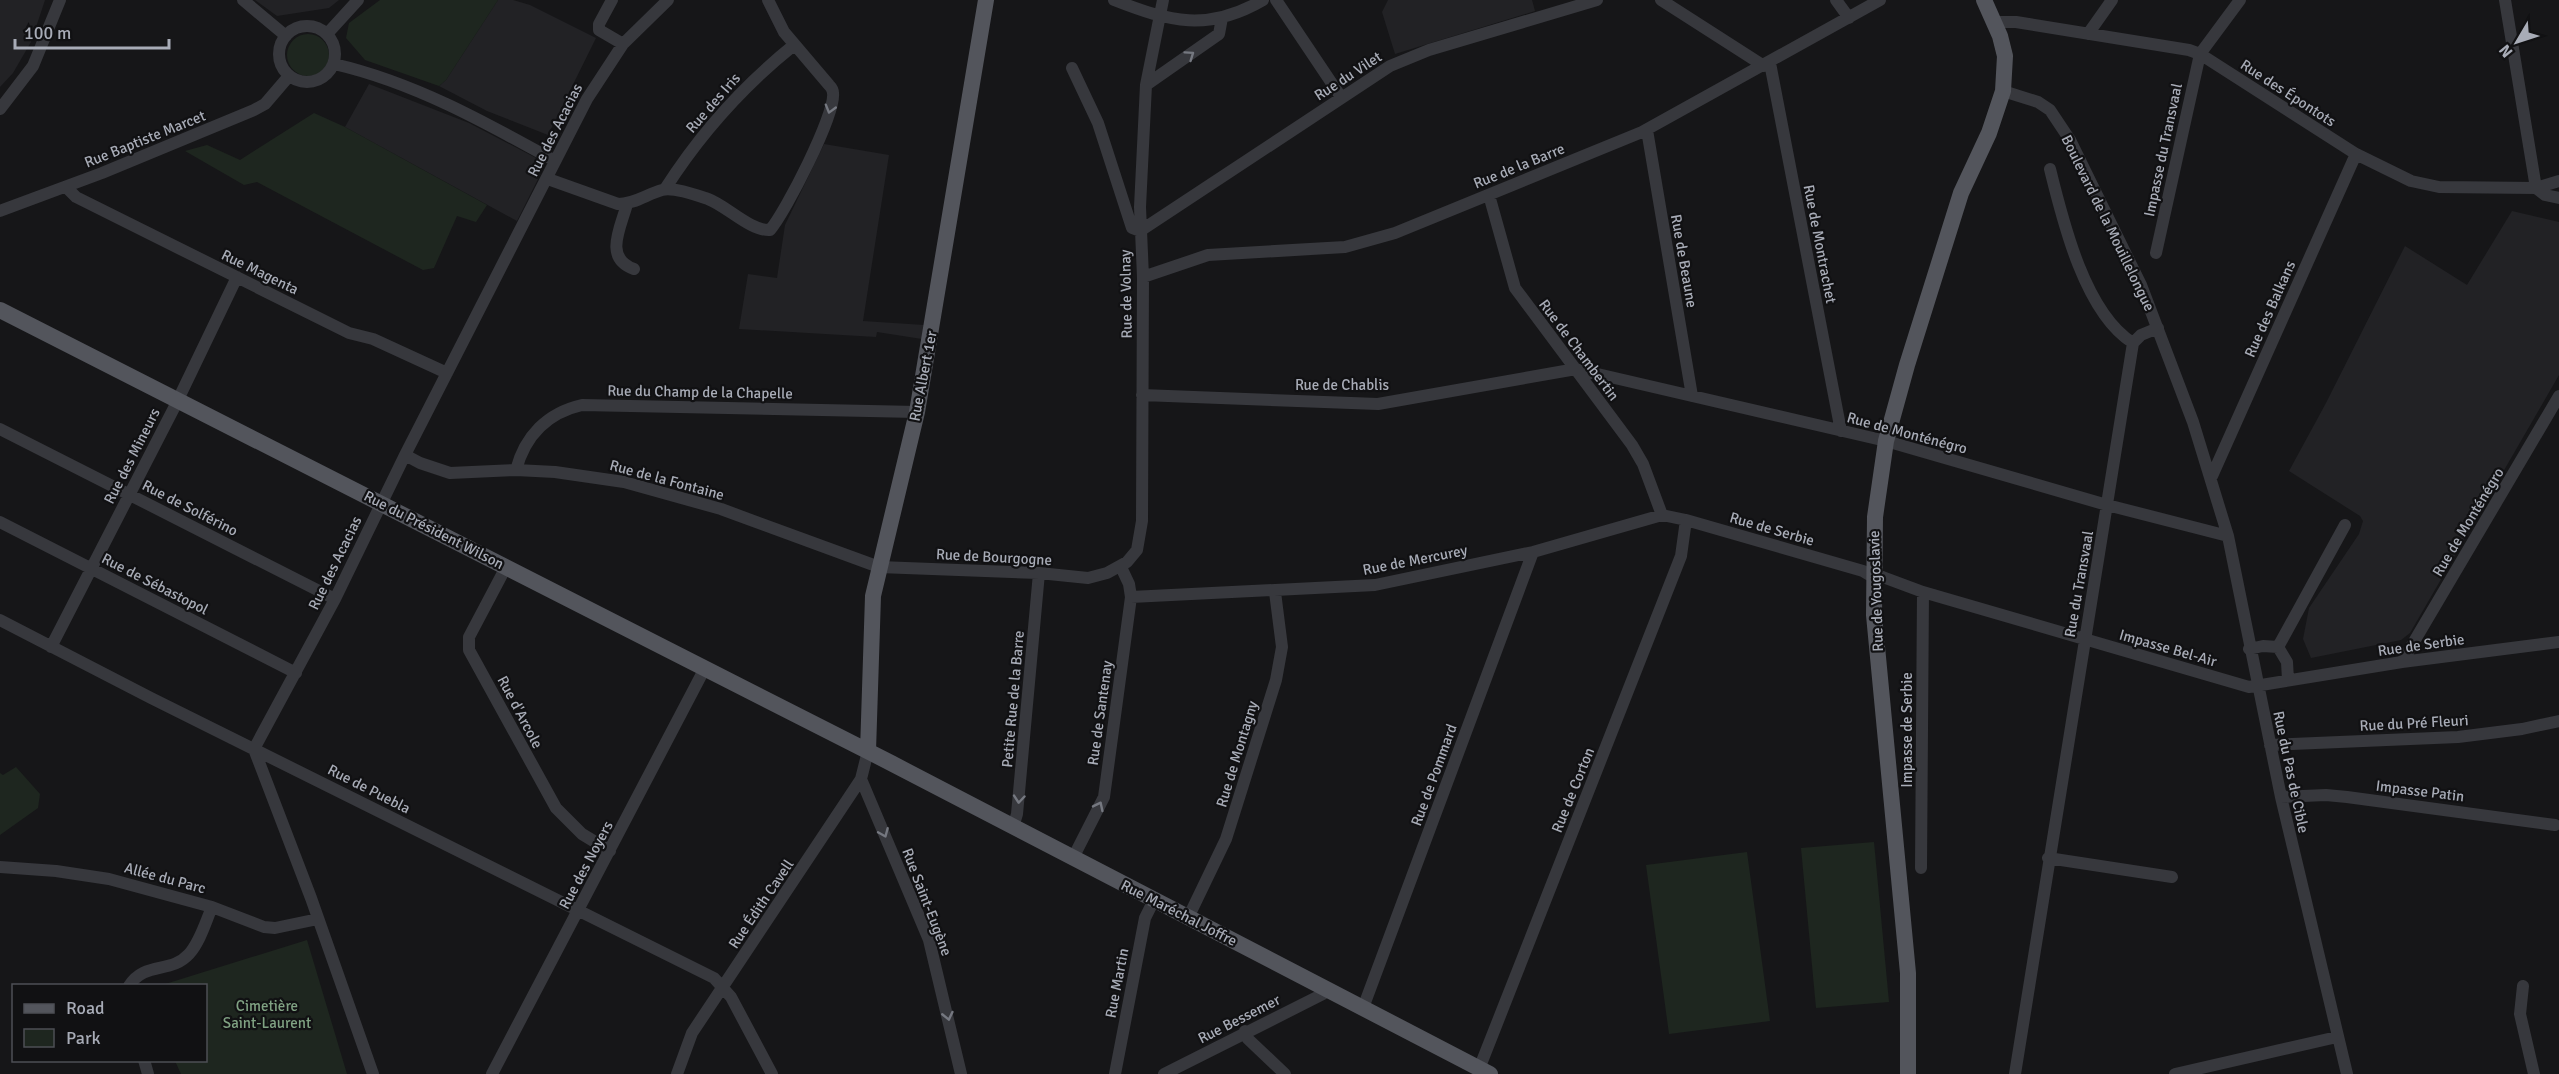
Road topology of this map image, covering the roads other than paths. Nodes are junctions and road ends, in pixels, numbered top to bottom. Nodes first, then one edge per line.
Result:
1 (60, 0) edge
2 (243, 0) edge
3 (358, 0) edge
4 (612, 0) edge
5 (668, 0) edge
6 (768, 0) edge
7 (986, 0) edge
8 (1114, 0) edge
9 (1163, 0) edge
10 (1263, 0) edge
11 (1276, 0) edge
12 (1597, 0) edge
13 (1661, 0) edge
14 (1836, 0) edge
15 (1880, 0) edge
16 (1984, 0) edge
17 (2112, 0) edge
18 (2240, 0) edge
19 (2505, 0) edge
20 (1160, 17) junction
21 (1222, 18) junction
22 (1849, 18) junction
23 (1996, 22) junction
24 (327, 34) junction
25 (2088, 34) junction
26 (286, 36) junction
27 (623, 44) junction
28 (794, 45) junction
29 (2200, 54) junction
30 (334, 64) junction
31 (1767, 64) junction
32 (1072, 68) dead end
33 (289, 76) junction
34 (1146, 85) junction
35 (2003, 91) junction
36 (1341, 97) junction
37 (0, 109) edge
38 (1647, 130) junction
39 (2356, 154) junction
40 (555, 161) junction
41 (2050, 169) dead end
42 (548, 178) junction
43 (2559, 181) edge
44 (66, 187) junction
45 (2536, 188) junction
46 (664, 189) junction
47 (1489, 195) junction
48 (2559, 198) edge
49 (627, 204) junction
50 (0, 211) edge
51 (1140, 231) junction
52 (2156, 253) dead end
53 (633, 268) dead end
54 (237, 278) junction
55 (1143, 278) junction
56 (0, 310) edge
57 (2158, 328) junction
58 (2133, 343) junction
59 (1576, 369) junction
60 (447, 373) junction
61 (1142, 395) junction
62 (1692, 396) junction
63 (2559, 396) edge
64 (178, 400) junction
65 (917, 412) junction
66 (0, 429) edge
67 (1841, 430) junction
68 (1886, 441) junction
69 (405, 455) junction
70 (516, 470) junction
71 (2212, 476) junction
72 (129, 494) junction
73 (381, 504) junction
74 (2107, 505) junction
75 (1662, 515) junction
76 (1686, 520) junction
77 (0, 522) edge
78 (2345, 525) dead end
79 (2228, 536) junction
80 (1533, 552) junction
81 (506, 567) junction
82 (879, 567) junction
83 (1121, 567) junction
84 (92, 569) junction
85 (1039, 573) junction
86 (1107, 573) joint
87 (1873, 577) junction
88 (1275, 592) junction
89 (1923, 592) junction
90 (1131, 597) junction
91 (335, 599) junction
92 (0, 620) edge
93 (2085, 639) junction
94 (2559, 642) edge
95 (2278, 646) junction
96 (51, 647) junction
97 (2249, 649) junction
98 (2402, 662) junction
99 (705, 668) junction
100 (296, 673) junction
101 (2288, 680) junction
102 (2258, 688) junction
103 (2559, 721) edge
104 (2270, 745) junction
105 (254, 749) junction
106 (868, 751) junction
107 (861, 779) junction
108 (2281, 797) junction
109 (2555, 825) dead end
110 (1013, 827) junction
111 (610, 851) junction
112 (1073, 858) junction
113 (2048, 858) junction
114 (0, 867) edge
115 (1921, 868) dead end
116 (2172, 877) dead end
117 (1154, 900) junction
118 (212, 907) junction
119 (579, 911) junction
120 (1188, 918) junction
121 (318, 919) junction
122 (130, 984) edge
123 (724, 986) junction
124 (2523, 986) dead end
125 (1325, 989) junction
126 (1363, 1008) junction
127 (1245, 1031) junction
128 (2337, 1037) junction
129 (1484, 1071) edge
130 (373, 1074) edge
131 (492, 1074) edge
132 (677, 1074) edge
133 (772, 1074) edge
134 (961, 1074) edge
135 (1115, 1074) edge
136 (1164, 1074) edge
137 (1285, 1074) edge
138 (1908, 1074) edge
139 (2015, 1074) edge
140 (2175, 1074) edge
141 (2346, 1074) edge
142 (2534, 1074) edge

1 - 37 street
2 - 26 street
3 - 24 street
4 - 27 street
5 - 27 street, Rue des Acacias
6 - 28 street
7 - 65 main road, Rue Albert 1er
8 - 20 street
9 - 20 street, Rue de Volnay
10 - 21 street
11 - 36 street
12 - 36 street, Rue du Vilet
13 - 31 street
14 - 22 street
15 - 22 street, Rue de la Barre
16 - 23 main road
17 - 25 street
18 - 29 street
19 - 45 street
20 - 21 street
20 - 34 street, Rue de Volnay
34 -> 21 street
22 - 31 street, Rue de la Barre
23 - 25 street, Rue des Épontots
23 - 35 main road
24 - 26 street
24 - 30 street
25 - 29 street, Rue des Épontots
26 - 33 street
27 - 40 street, Rue des Acacias
28 - 46 street, Rue des Iris
28 -> 46 street
29 - 39 street, Rue des Épontots
29 - 52 street, Impasse du Transvaal
30 - 33 street
30 - 40 street
31 - 38 street, Rue de la Barre
31 - 67 street, Rue de Montrachet
32 - 51 street
33 - 44 street, Rue Baptiste Marcet
34 - 51 street, Rue de Volnay
35 - 57 street, Boulevard de la Mouillelongue
35 - 68 main road, Rue de Yougoslavie
36 - 51 street, Rue du Vilet
38 - 47 street, Rue de la Barre
38 - 62 street, Rue de Beaune
39 - 45 street, Rue des Épontots
39 - 71 street, Rue des Balkans
40 - 42 street, Rue des Acacias
41 - 58 street
42 - 49 street
42 - 60 street, Rue des Acacias
43 - 45 street
44 - 50 street, Rue Baptiste Marcet
44 - 54 street, Rue Magenta
45 - 48 street, Rue des Épontots
46 - 49 street
47 - 55 street, Rue de la Barre
47 - 59 street, Rue de Chambertin
49 - 53 street
51 - 55 street, Rue de Volnay
54 - 60 street, Rue Magenta
54 - 64 street, Rue des Mineurs
55 - 61 street, Rue de Volnay
56 - 64 main road, Rue du Président Wilson
57 - 58 street
57 - 71 street, Boulevard de la Mouillelongue
58 - 74 street, Rue du Transvaal
59 - 61 street, Rue de Chablis
59 - 62 street, Rue de Monténégro
59 - 75 street, Rue de Chambertin
60 - 69 street, Rue des Acacias
61 - 83 street, Rue de Volnay
62 - 67 street, Rue de Monténégro
63 - 98 street, Rue de Monténégro
64 - 72 street, Rue des Mineurs
64 - 73 main road, Rue du Président Wilson
65 - 70 street, Rue du Champ de la Chapelle
65 - 82 main road, Rue Albert 1er
66 - 72 street, Rue de Solférino
67 - 68 street, Rue de Monténégro
68 - 74 street, Rue de Monténégro
68 - 87 main road, Rue de Yougoslavie
69 - 70 street, Rue de la Fontaine
69 - 73 street, Rue des Acacias
70 - 82 street, Rue de la Fontaine
71 - 79 street, Rue du Pas de Cible
72 - 84 street, Rue des Mineurs
72 - 91 street, Rue de Solférino
73 - 81 main road, Rue du Président Wilson
73 - 91 street, Rue des Acacias
74 - 79 street, Rue de Monténégro
74 - 93 street, Rue du Transvaal
75 - 76 street, Rue de Serbie
75 - 80 street, Rue de Mercurey
76 - 87 street, Rue de Serbie
76 - 129 street, Rue de Corton
77 - 84 street, Rue de Sébastopol
78 - 95 street
79 - 97 street, Rue du Pas de Cible
80 - 88 street, Rue de Mercurey
80 - 126 street, Rue de Pommard
81 - 99 main road, Rue du Président Wilson
81 - 111 street, Rue d'Arcole
82 - 85 street, Rue de Bourgogne
82 - 106 main road, Rue Albert 1er
83 - 86 street, Rue de Volnay
83 - 90 street, Rue de Santenay
84 - 96 street, Rue des Mineurs
84 - 100 street, Rue de Sébastopol
85 - 86 street, Rue de Bourgogne
85 -> 110 street, Petite Rue de la Barre
87 - 89 street, Impasse Bel-Air
87 - 138 main road, Rue de Yougoslavie
88 - 90 street, Rue de Mercurey
88 - 120 street, Rue de Montagny
89 - 93 street, Impasse Bel-Air
89 - 115 street, Impasse de Serbie
112 -> 90 street, Rue de Santenay
91 - 100 street, Rue des Acacias
92 - 96 street, Rue de Puebla
93 - 102 street, Impasse Bel-Air
93 - 113 street, Rue du Transvaal
94 - 98 street, Rue de Serbie
95 - 97 street
95 - 101 street
96 - 105 street, Rue de Puebla
97 - 102 street, Rue du Pas de Cible
98 - 101 street, Rue de Serbie
99 - 106 main road, Rue du Président Wilson
99 - 111 street, Rue des Noyers
100 - 105 street, Rue des Acacias
101 - 102 street, Impasse Bel-Air
102 - 104 street, Rue du Pas de Cible
103 - 104 street, Rue du Pré Fleuri
104 - 108 street, Rue du Pas de Cible
105 - 119 street, Rue de Puebla
105 - 121 street
106 - 107 street, Rue Édith Cavell
106 - 110 main road, Rue Maréchal Joffre
107 - 123 street, Rue Édith Cavell
107 -> 134 street, Rue Saint-Eugène
108 - 109 street, Impasse Patin
108 - 128 street, Rue du Pas de Cible
110 - 112 main road, Rue Maréchal Joffre
111 - 119 street, Rue des Noyers
112 - 117 main road, Rue Maréchal Joffre
113 - 116 street
113 - 139 street, Rue du Transvaal
114 - 118 street, Allée du Parc
117 - 120 main road, Rue Maréchal Joffre
117 - 135 street, Rue Martin
118 - 121 street, Allée du Parc
118 - 122 street
119 - 123 street, Rue de Puebla
119 - 131 street, Rue des Noyers
120 - 125 main road, Rue Maréchal Joffre
121 - 130 street
123 - 132 street, Rue Édith Cavell
123 - 133 street
124 - 142 street
125 - 126 main road, Rue Maréchal Joffre
125 - 127 street, Rue Bessemer
126 - 129 main road, Rue Maréchal Joffre
127 - 136 street, Rue Bessemer
127 - 137 street
128 - 140 street
128 - 141 street, Rue du Pas de Cible

